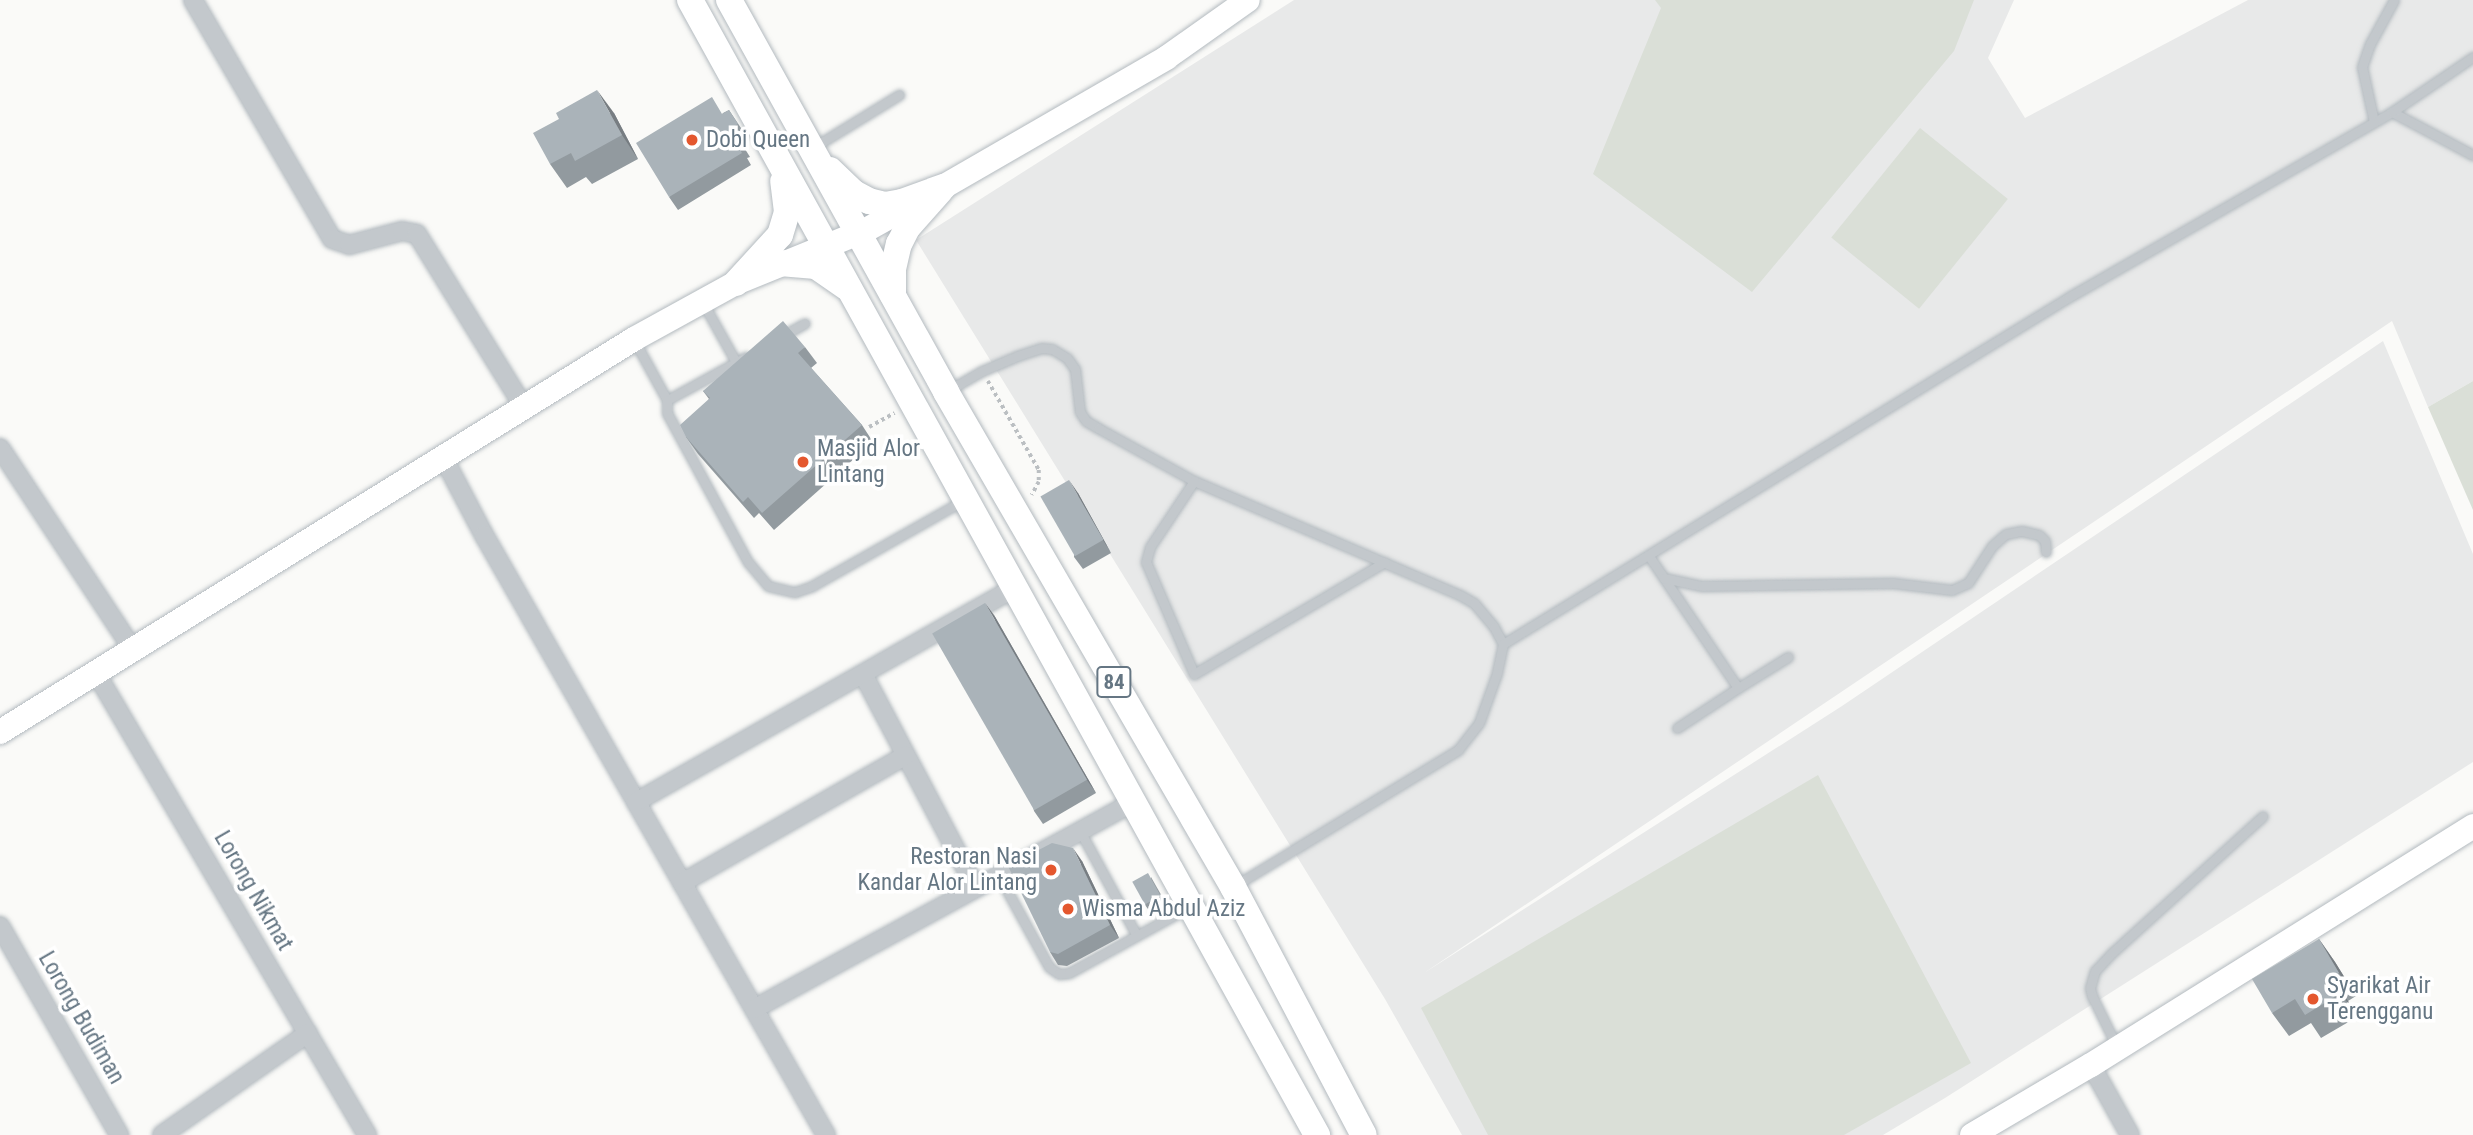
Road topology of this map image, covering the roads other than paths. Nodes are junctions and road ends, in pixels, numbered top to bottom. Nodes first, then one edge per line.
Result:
1 (193, 0) edge
2 (690, 0) edge
3 (729, 0) edge
4 (2394, 0) edge
5 (1232, 5) edge
6 (2473, 57) edge
7 (899, 95) dead end
8 (2392, 112) junction
9 (2374, 122) junction
10 (812, 152) junction
11 (2473, 155) edge
12 (775, 156) junction
13 (943, 187) junction
14 (857, 233) junction
15 (825, 246) junction
16 (780, 263) junction
17 (736, 283) junction
18 (850, 290) junction
19 (892, 297) junction
20 (702, 301) junction
21 (805, 323) dead end
22 (634, 339) junction
23 (771, 343) edge
24 (759, 349) edge
25 (736, 362) junction
26 (946, 392) junction
27 (667, 400) junction
28 (524, 407) junction
29 (0, 448) edge
30 (443, 457) junction
31 (1194, 481) junction
32 (967, 499) junction
33 (2046, 552) dead end
34 (1648, 555) junction
35 (1385, 562) junction
36 (1664, 578) junction
37 (1016, 587) junction
38 (1503, 644) junction
39 (133, 650) junction
40 (1788, 657) dead end
41 (96, 673) junction
42 (863, 674) junction
43 (1738, 688) junction
44 (1677, 728) dead end
45 (0, 732) edge
46 (905, 756) junction
47 (1135, 801) junction
48 (636, 802) junction
49 (2263, 816) dead end
50 (2473, 826) edge
51 (1080, 831) junction
52 (999, 876) junction
53 (682, 883) junction
54 (1233, 887) junction
55 (976, 888) junction
56 (1192, 905) junction
57 (0, 926) edge
58 (1137, 936) junction
59 (754, 1009) junction
60 (308, 1033) junction
61 (2117, 1049) junction
62 (2091, 1066) junction
63 (119, 1135) edge
64 (162, 1135) edge
65 (367, 1135) edge
66 (826, 1135) edge
67 (1317, 1135) edge
68 (1364, 1135) edge
69 (1972, 1135) edge
70 (2130, 1135) edge

1 - 28 street
2 - 12 main road, 84
3 - 10 main road, 84
4 - 9 lane
5 - 13 street
6 - 8 lane
7 - 10 lane
8 - 9 lane
8 - 11 lane
9 - 34 lane
10 - 13 main road
10 - 14 main road, 84
12 - 15 main road, 84
12 - 17 main road
13 - 14 street
13 - 19 main road
14 - 15 street
14 - 19 main road, 84
15 - 16 street
15 - 18 main road, 84
16 - 17 street
16 - 18 main road
17 - 20 street
18 - 32 main road, 84
19 - 26 main road, 84
20 - 22 street
20 - 25 lane
21 - 23 lane
22 - 27 lane
22 - 28 street
24 - 25 lane
25 - 27 lane
26 - 31 lane
26 - 54 main road, 84
27 - 32 lane
28 - 30 street
29 - 39 street
30 - 39 street
30 - 48 street
31 - 35 lane
31 - 35 lane
32 - 37 main road, 84
33 - 36 lane
34 - 36 lane
34 - 38 lane
35 - 38 lane
36 - 43 lane
37 - 42 street
37 - 47 main road, 84
38 - 54 lane
39 - 41 street
40 - 43 lane
41 - 45 street
41 - 60 street, Lorong Nikmat
42 - 46 street
42 - 48 street
43 - 44 lane
46 - 53 street
46 - 55 street
47 - 51 street
47 - 56 main road, 84
48 - 53 street
49 - 61 lane
50 - 61 street
51 - 52 street
51 - 58 lane
52 - 55 street
52 - 58 lane
53 - 59 street
54 - 68 main road, 84
55 - 59 street
56 - 58 lane
56 - 67 main road, 84
57 - 63 street, Lorong Budiman
59 - 66 street
60 - 64 street
60 - 65 street, Lorong Nikmat
61 - 62 street
62 - 69 street
62 - 70 street

